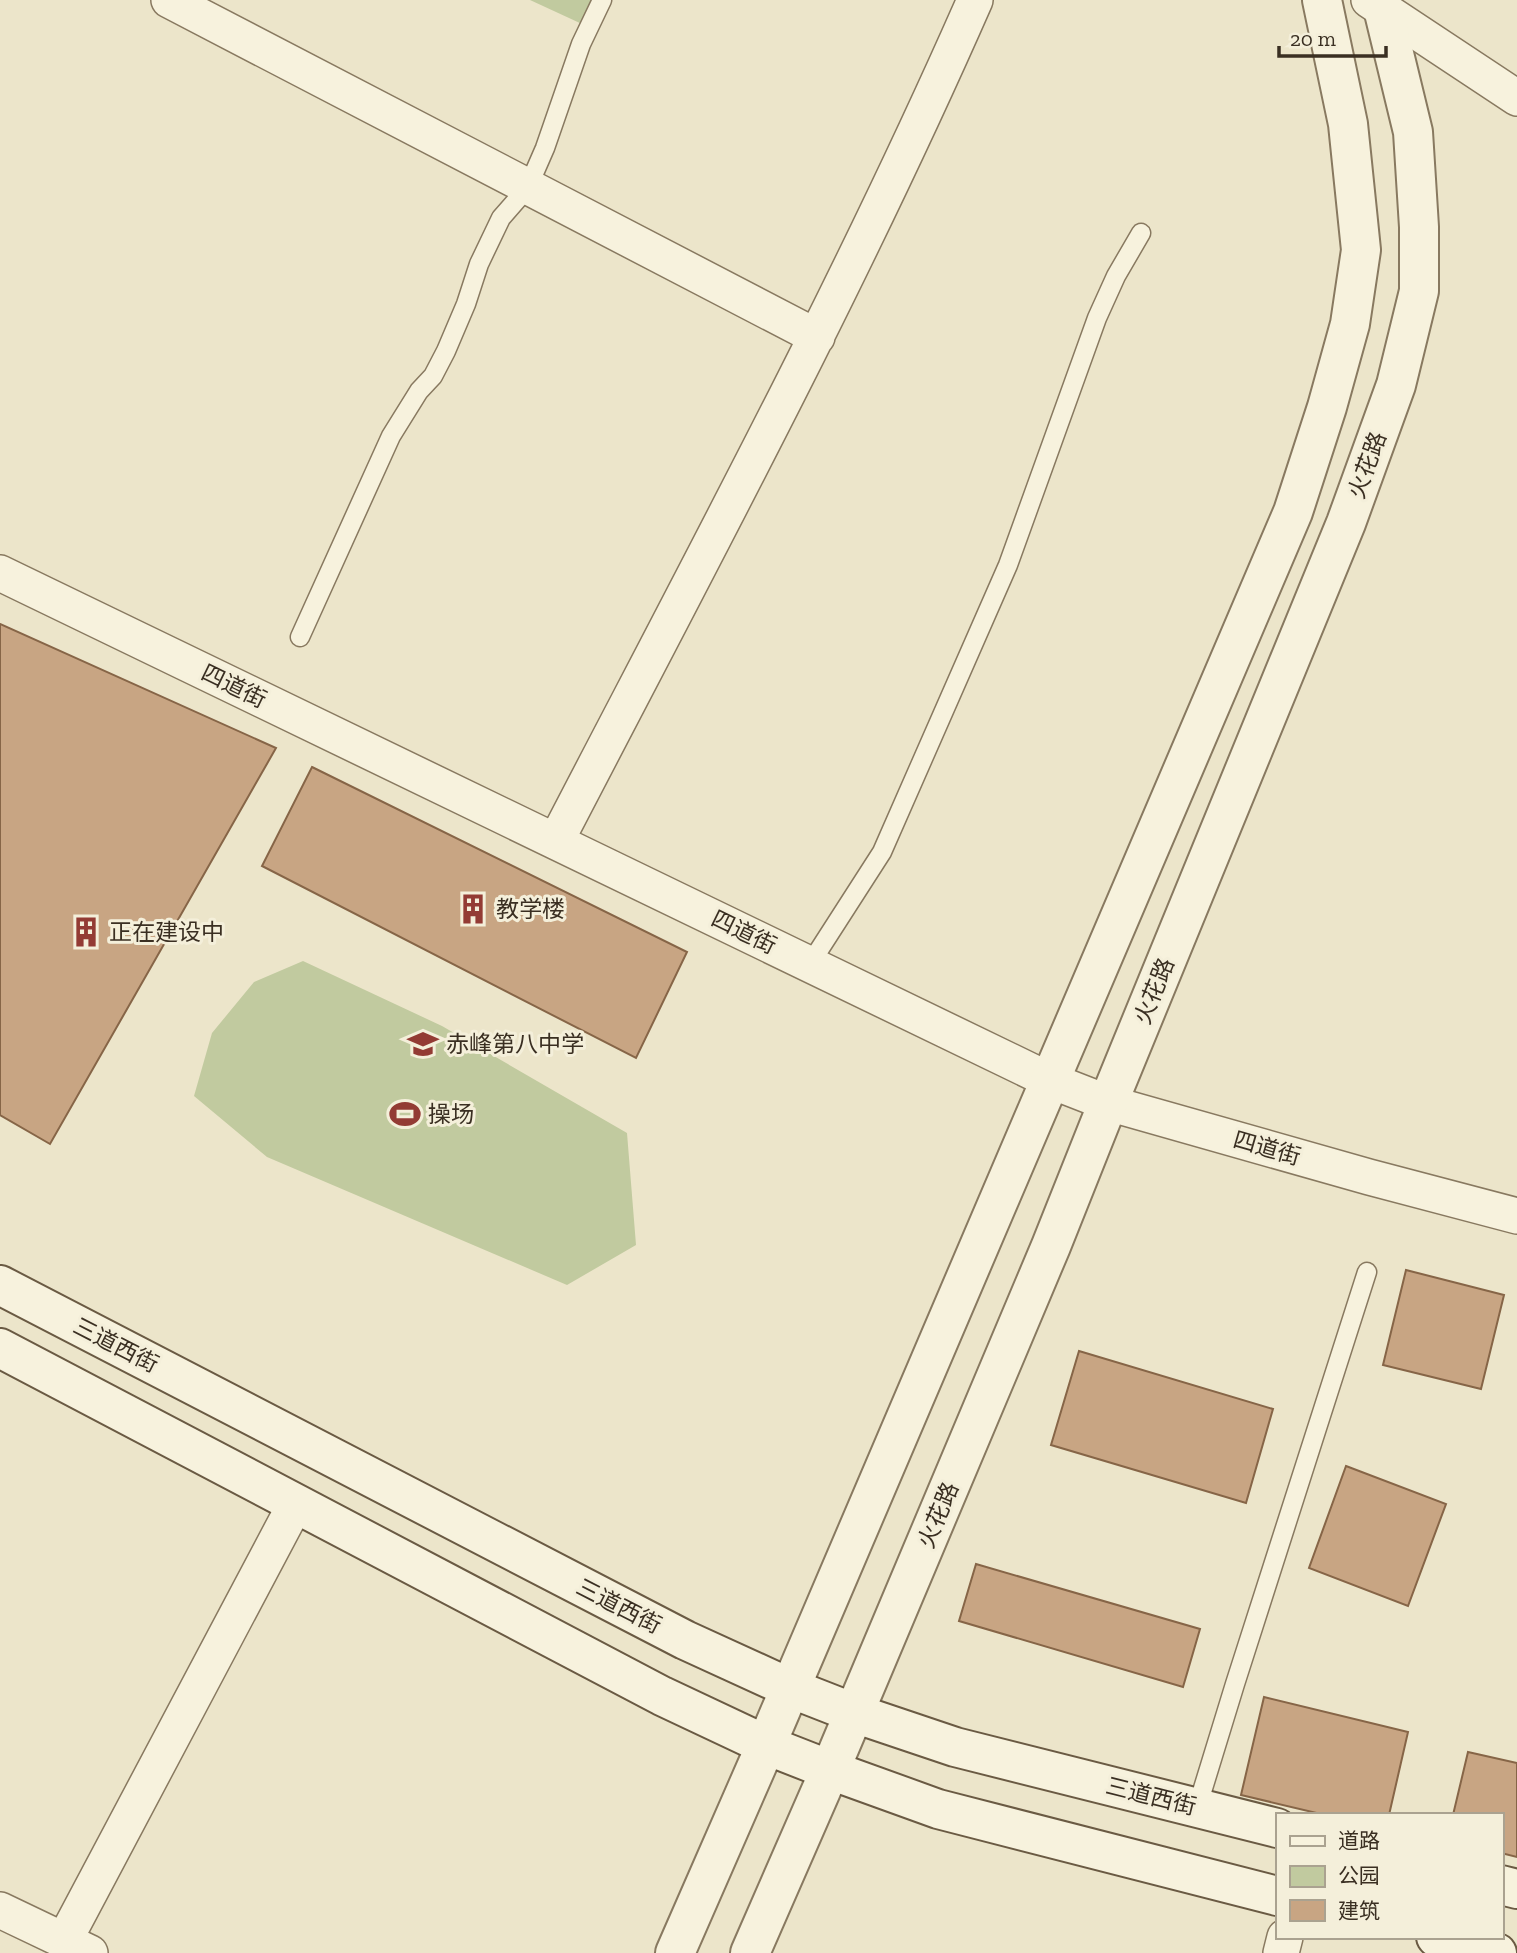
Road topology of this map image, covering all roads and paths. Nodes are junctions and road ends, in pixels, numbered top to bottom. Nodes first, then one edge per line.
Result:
1 (169, 0) edge
2 (601, 0) edge
3 (975, 0) edge
4 (1322, 0) edge
5 (1378, 3) edge
6 (213, 10) edge
7 (1517, 98) edge
8 (528, 187) junction
9 (1141, 233) dead end
10 (817, 337) junction
11 (0, 573) edge
12 (300, 636) dead end
13 (556, 841) junction
14 (810, 964) junction
15 (1049, 1080) junction
16 (1108, 1103) junction
17 (1517, 1216) edge
18 (1367, 1272) dead end
19 (0, 1285) edge
20 (0, 1348) edge
21 (296, 1503) junction
22 (790, 1688) junction
23 (854, 1713) junction
24 (766, 1745) junction
25 (830, 1770) junction
26 (1197, 1808) junction
27 (1276, 1828) edge
28 (1276, 1896) edge
29 (0, 1910) edge
30 (1444, 1939) edge
31 (77, 1947) edge
32 (675, 1953) edge
33 (750, 1953) edge
34 (1497, 1953) edge

1 - 6 street
2 - 8 lane
3 - 10 street
4 - 15 street
5 - 7 street
5 - 16 street, 火花路
6 - 8 street
8 - 10 street
8 - 12 lane
9 - 14 lane
10 - 13 street
11 - 13 street, 四道街
13 - 14 street, 四道街
14 - 15 street, 四道街
15 - 16 street, 四道街
15 - 22 street
16 - 17 street, 四道街
16 - 23 street, 火花路
18 - 26 lane
19 - 22 street, 三道西街
20 - 21 street
21 - 24 street
21 - 31 street
22 - 23 street, 三道西街
22 - 24 street
23 - 25 street, 火花路
23 - 26 street, 三道西街
24 - 25 street
24 - 32 street
25 - 28 street
25 - 33 street, 火花路
26 - 27 street, 三道西街
29 - 31 street
30 - 34 street

